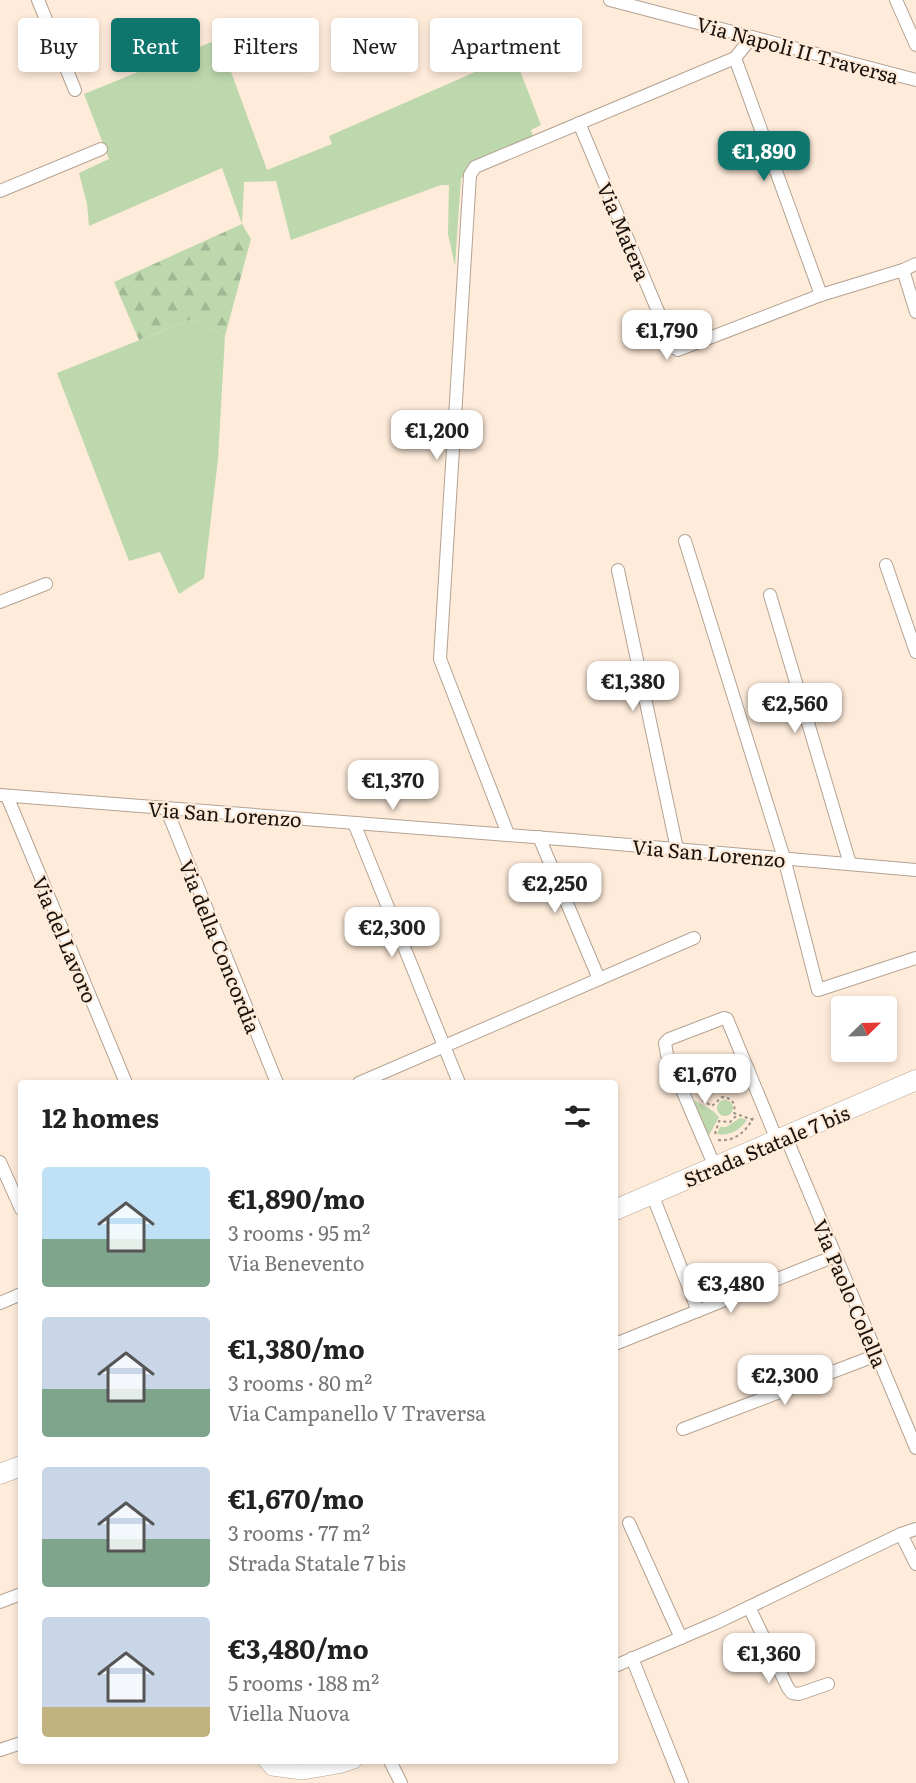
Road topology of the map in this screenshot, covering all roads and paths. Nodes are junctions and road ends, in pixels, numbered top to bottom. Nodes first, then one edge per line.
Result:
1 (38, 0) edge
2 (610, 0) edge
3 (896, 0) edge
4 (752, 37) junction
5 (916, 45) edge
6 (735, 58) junction
7 (916, 80) edge
8 (75, 90) dead end
9 (579, 123) junction
10 (101, 149) dead end
11 (0, 191) edge
12 (916, 264) edge
13 (903, 270) junction
14 (821, 296) junction
15 (916, 312) edge
16 (685, 541) dead end
17 (886, 565) dead end
18 (618, 570) dead end
19 (46, 584) dead end
20 (770, 596) dead end
21 (0, 602) edge
22 (916, 652) edge
23 (3, 796) edge
24 (166, 808) junction
25 (354, 823) junction
26 (507, 834) junction
27 (539, 837) junction
28 (677, 849) junction
29 (784, 858) junction
30 (849, 864) junction
31 (916, 870) edge
32 (694, 938) dead end
33 (916, 958) edge
34 (599, 979) junction
35 (444, 1046) junction
36 (125, 1080) edge
37 (276, 1080) edge
38 (366, 1080) edge
39 (458, 1080) edge
40 (916, 1080) edge
41 (695, 1097) dead end
42 (755, 1110) dead end
43 (738, 1114) junction
44 (753, 1120) junction
45 (781, 1138) junction
46 (0, 1162) edge
47 (715, 1167) junction
48 (652, 1194) junction
49 (18, 1202) edge
50 (618, 1209) edge
51 (835, 1256) junction
52 (18, 1295) edge
53 (0, 1304) edge
54 (698, 1311) junction
55 (618, 1343) edge
56 (877, 1355) junction
57 (683, 1429) dead end
58 (916, 1448) edge
59 (18, 1467) edge
60 (0, 1474) edge
61 (628, 1523) dead end
62 (916, 1529) edge
63 (901, 1534) junction
64 (916, 1564) edge
65 (18, 1595) edge
66 (0, 1602) edge
67 (749, 1607) junction
68 (681, 1638) junction
69 (633, 1658) junction
70 (618, 1665) edge
71 (828, 1684) dead end
72 (18, 1744) edge
73 (0, 1750) edge
74 (340, 1764) edge
75 (392, 1764) edge
76 (269, 1771) edge
77 (401, 1783) edge
78 (682, 1783) edge

1 - 8 street
2 - 4 street, Via Napoli II Traversa
3 - 5 street
4 - 6 street
4 - 7 street, Via Napoli II Traversa
6 - 9 street
6 - 14 street
9 - 14 street, Via Matera
9 - 26 street
10 - 11 street
12 - 13 street, Via Matera
13 - 14 street, Via Matera
13 - 15 street
16 - 29 street
17 - 22 street
18 - 28 street
19 - 21 street
20 - 30 street
23 - 24 street, Via San Lorenzo
23 - 36 street, Via del Lavoro
24 - 25 street, Via San Lorenzo
24 - 37 street, Via della Concordia
25 - 26 street, Via San Lorenzo
25 - 35 street
26 - 27 street, Via San Lorenzo
27 - 28 street, Via San Lorenzo
27 - 34 street
28 - 29 street, Via San Lorenzo
29 - 30 street, Via San Lorenzo
29 - 33 street
30 - 31 street, Via San Lorenzo
32 - 34 street
34 - 35 street
35 - 38 street
35 - 39 street
40 - 45 main road, Strada Statale 7 bis
41 - 43 path
42 - 44 path
43 - 44 path
43 - 44 path
45 - 47 main road, Strada Statale 7 bis
45 - 47 street, Via Paolo Colella
45 - 51 street, Via Paolo Colella
46 - 49 street
47 - 48 main road, Strada Statale 7 bis
48 - 50 main road, Strada Statale 7 bis
48 - 54 street
51 - 54 street
51 - 56 street, Via Paolo Colella
52 - 53 street
54 - 55 street
56 - 57 street
56 - 58 street, Via Paolo Colella
59 - 60 main road
61 - 68 street
62 - 63 street
63 - 64 street
63 - 67 street
65 - 66 street
67 - 68 street
67 - 71 street
68 - 69 street
69 - 70 street
69 - 78 street
72 - 73 street
74 - 76 street
75 - 77 street

